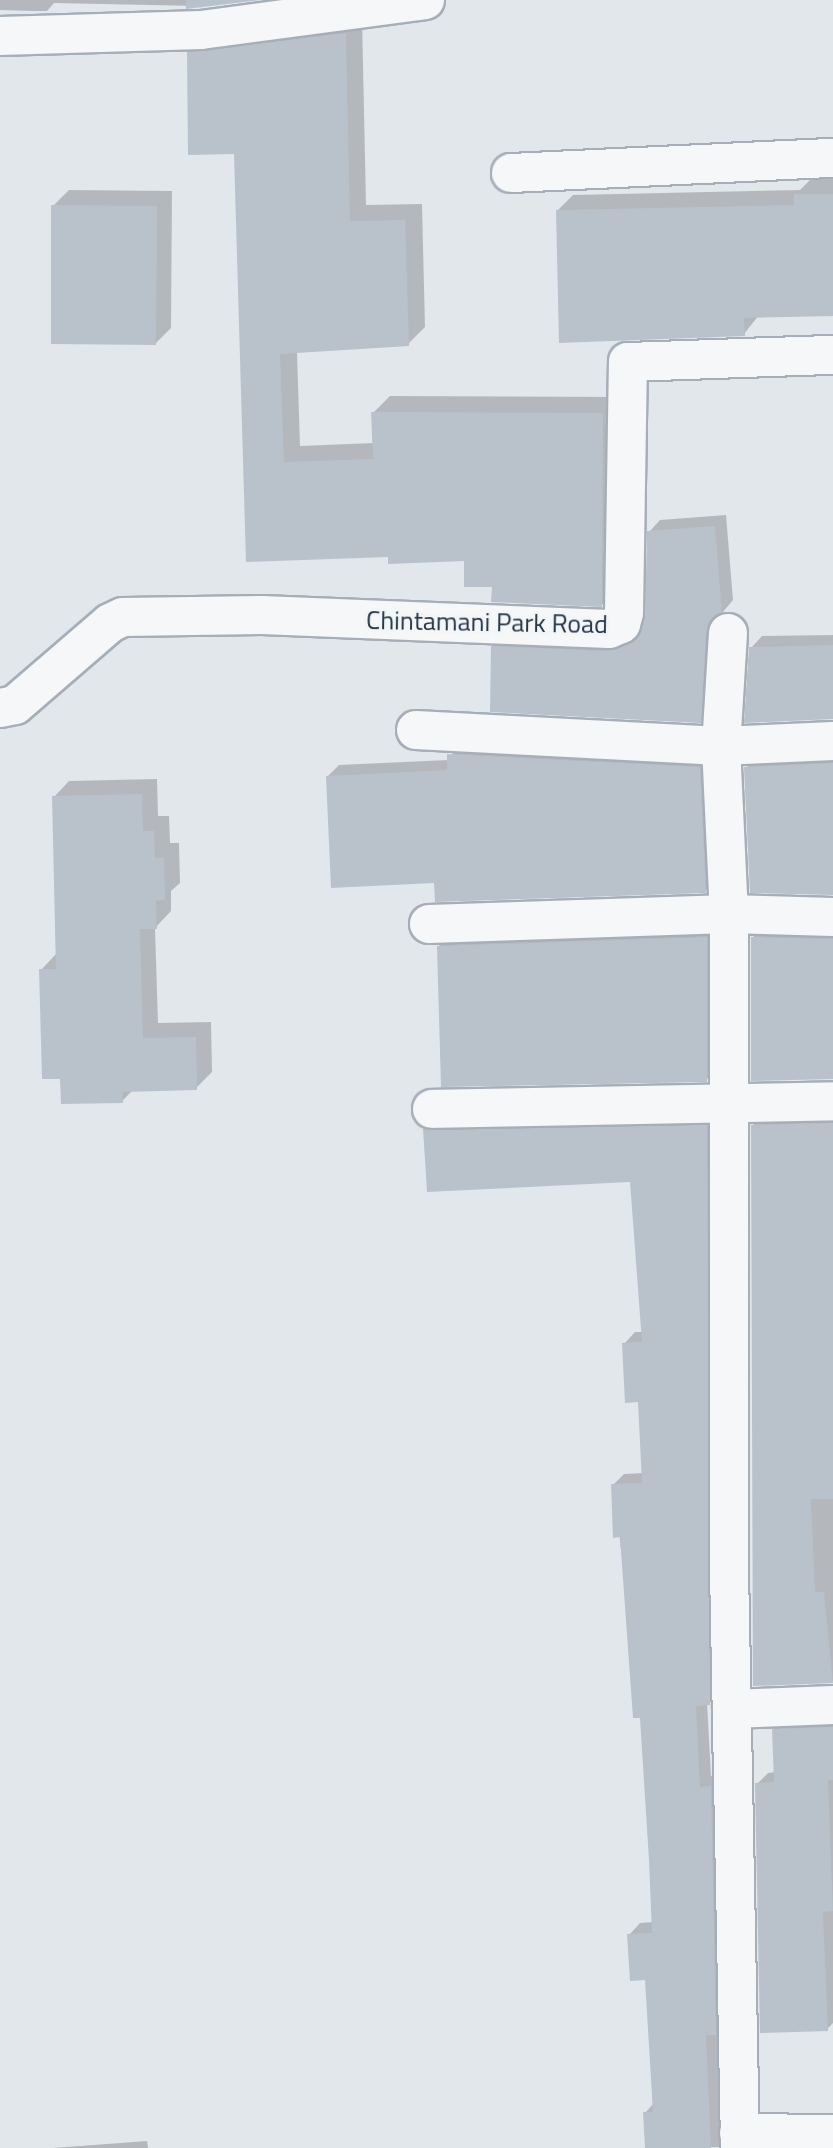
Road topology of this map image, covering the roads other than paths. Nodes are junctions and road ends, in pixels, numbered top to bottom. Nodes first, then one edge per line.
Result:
1 (425, 0) edge
2 (200, 15) edge
3 (0, 36) edge
4 (833, 158) edge
5 (511, 173) dead end
6 (833, 355) edge
7 (728, 633) dead end
8 (0, 708) edge
9 (416, 730) dead end
10 (833, 741) edge
11 (722, 746) junction
12 (729, 914) junction
13 (833, 917) edge
14 (429, 924) dead end
15 (833, 1101) edge
16 (727, 1104) junction
17 (432, 1109) dead end
18 (833, 1705) edge
19 (732, 1709) junction
20 (833, 2134) edge
21 (739, 2141) edge

1 - 2 street
2 - 3 street
4 - 5 street
6 - 8 street, Chintamani Park Road
7 - 11 street
9 - 11 street
10 - 11 street
11 - 12 street
12 - 13 street
12 - 14 street
12 - 16 street
15 - 16 street
16 - 17 street
16 - 19 street
18 - 19 street
19 - 21 street
20 - 21 street

